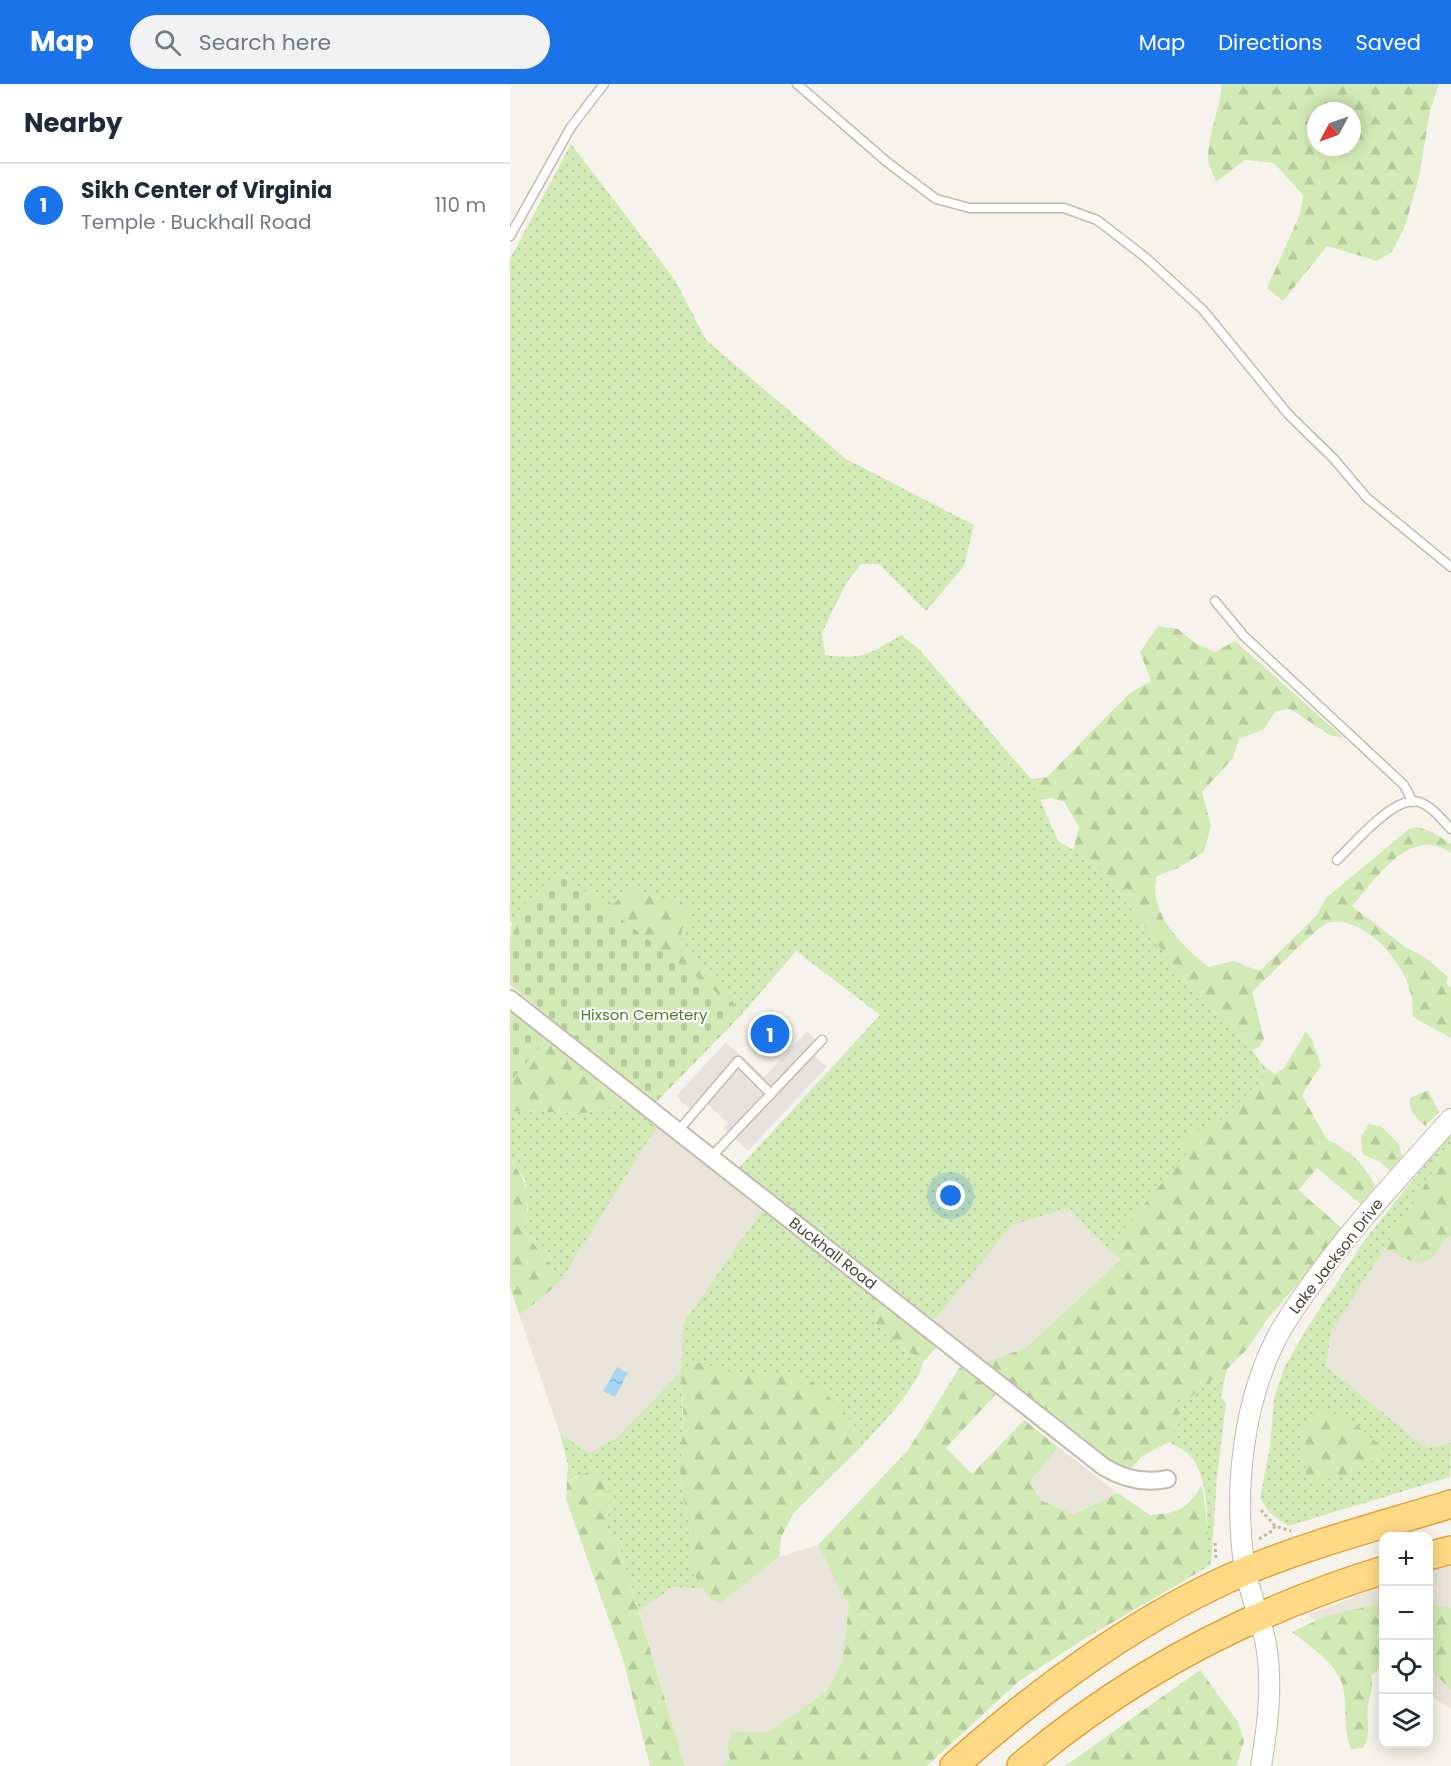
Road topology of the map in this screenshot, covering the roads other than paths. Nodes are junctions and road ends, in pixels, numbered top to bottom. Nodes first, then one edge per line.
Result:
1 (604, 84) edge
2 (797, 84) edge
3 (510, 236) edge
4 (1451, 567) edge
5 (1215, 601) dead end
6 (1413, 802) junction
7 (1451, 829) edge
8 (1337, 860) dead end
9 (510, 999) edge
10 (822, 1040) dead end
11 (771, 1094) junction
12 (1451, 1119) edge
13 (678, 1131) junction
14 (711, 1157) junction
15 (1167, 1479) dead end
16 (1451, 1504) edge
17 (1451, 1550) edge
18 (1433, 1555) edge
19 (1245, 1571) junction
20 (1379, 1571) edge
21 (1258, 1616) junction
22 (954, 1766) edge
23 (1021, 1766) edge
24 (1264, 1766) edge

1 - 3 lane
2 - 4 lane
5 - 6 lane
6 - 7 lane
6 - 8 lane
9 - 13 street, Buckhall Road
10 - 11 lane
11 - 13 lane
11 - 14 lane
12 - 19 street, Lake Jackson Drive
13 - 14 street, Buckhall Road
14 - 15 street, Buckhall Road
16 - 19 highway
17 - 18 highway
19 - 21 street, Lake Jackson Drive
19 - 22 highway
20 - 21 highway
21 - 23 highway
21 - 24 street, Lake Jackson Drive

